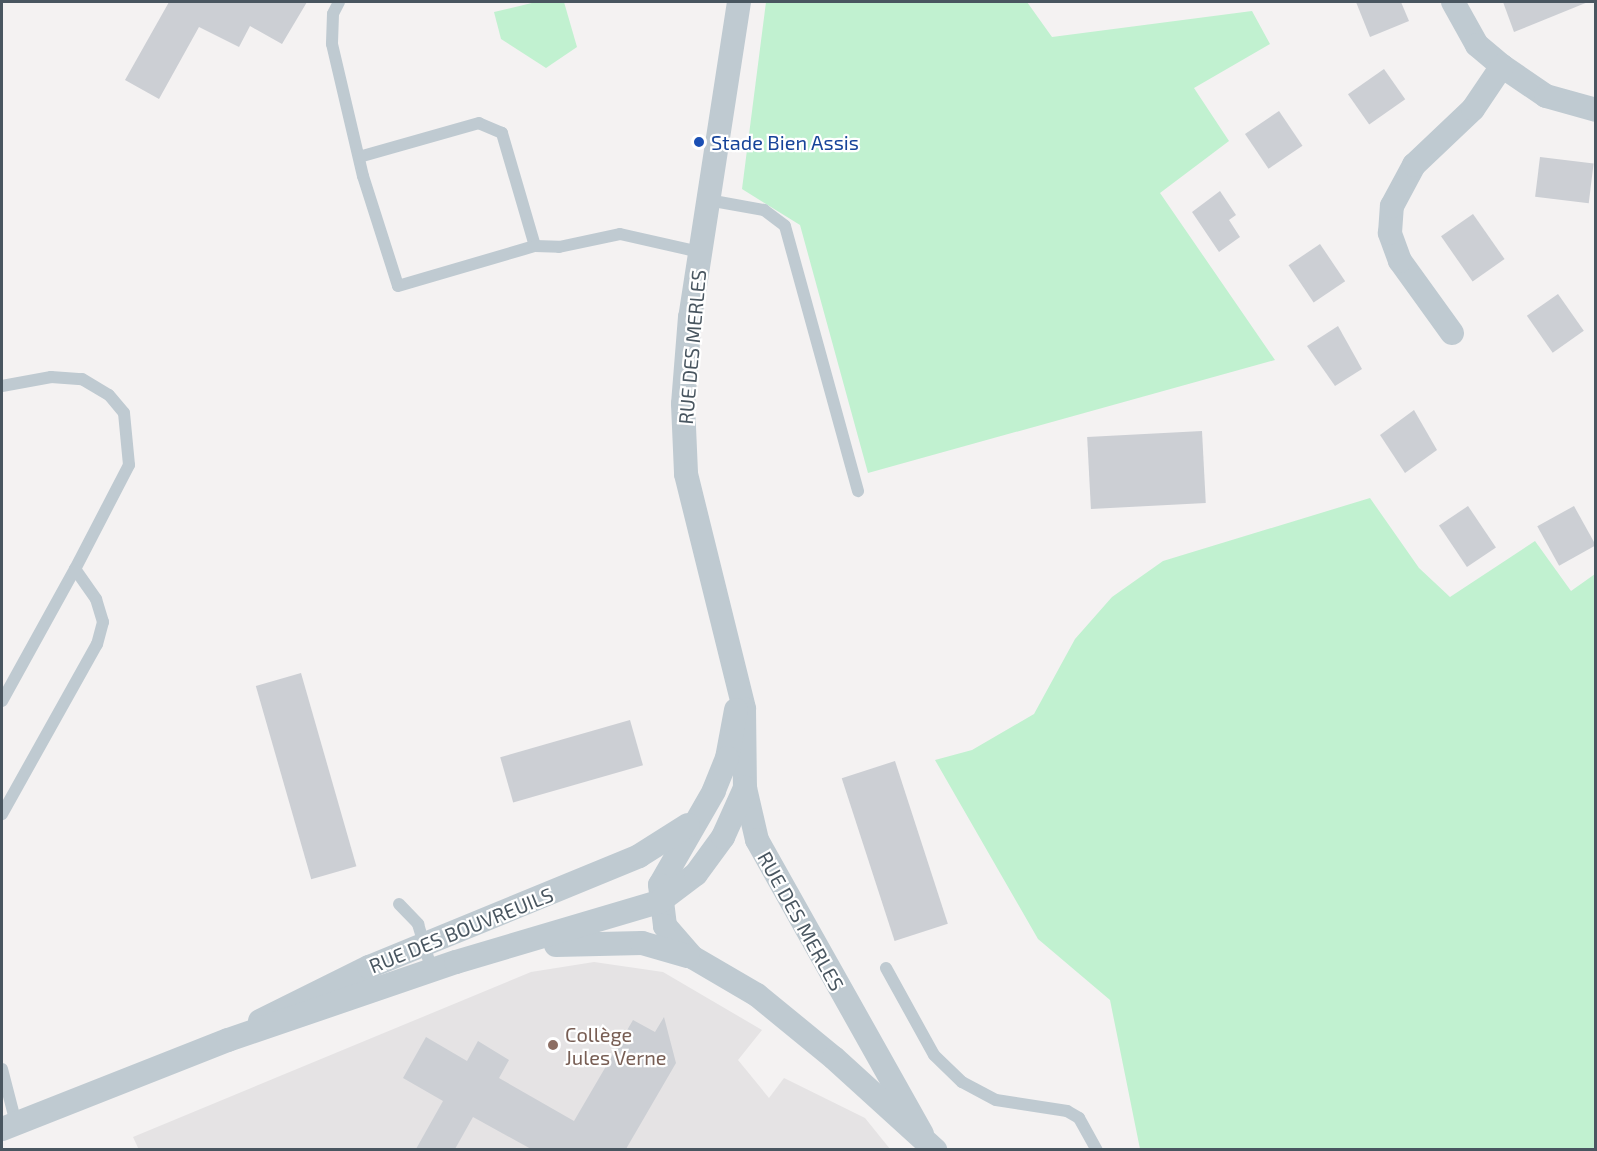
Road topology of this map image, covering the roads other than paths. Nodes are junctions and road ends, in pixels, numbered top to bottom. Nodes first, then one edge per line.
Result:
1 (339, 2) edge
2 (739, 2) edge
3 (1453, 2) edge
4 (1502, 66) junction
5 (1596, 110) edge
6 (362, 156) junction
7 (708, 200) junction
8 (535, 246) junction
9 (700, 252) junction
10 (1452, 333) dead end
11 (2, 386) edge
12 (858, 491) dead end
13 (75, 569) junction
14 (740, 690) junction
15 (2, 701) edge
16 (745, 788) junction
17 (2, 814) edge
18 (696, 821) junction
19 (723, 837) junction
20 (757, 840) junction
21 (659, 902) junction
22 (399, 904) dead end
23 (424, 945) junction
24 (516, 947) junction
25 (692, 957) junction
26 (886, 968) dead end
27 (432, 971) junction
28 (228, 1040) junction
29 (2, 1069) edge
30 (9, 1126) edge
31 (928, 1142) edge
32 (1097, 1149) edge

1 - 6 lane
2 - 7 street, RUE DES MERLES
3 - 4 street
4 - 5 street
4 - 10 street
6 - 8 lane
6 - 8 lane
7 - 9 street, RUE DES MERLES
7 - 12 lane
8 - 9 lane
9 - 14 street, RUE DES MERLES
11 - 13 lane
13 - 15 lane
13 - 17 lane
14 - 16 street, RUE DES MERLES
14 - 18 street, RUE DES MERLES
16 - 19 street
16 - 20 street, RUE DES MERLES
18 - 19 street
18 - 21 street, RUE DES MERLES
18 - 23 street, RUE DES BOUVREUILS
19 - 20 street
19 - 21 street
20 - 31 street, RUE DES MERLES
21 - 24 street
21 - 25 street
22 - 23 lane
23 - 27 lane
23 - 28 street, RUE DES BOUVREUILS
24 - 25 street
24 - 27 street, RUE DES BOUVREUILS
25 - 31 street, RUE DES MERLES
26 - 32 lane
27 - 28 street, RUE DES BOUVREUILS
28 - 30 street, RUE DES BOUVREUILS
29 - 30 lane

